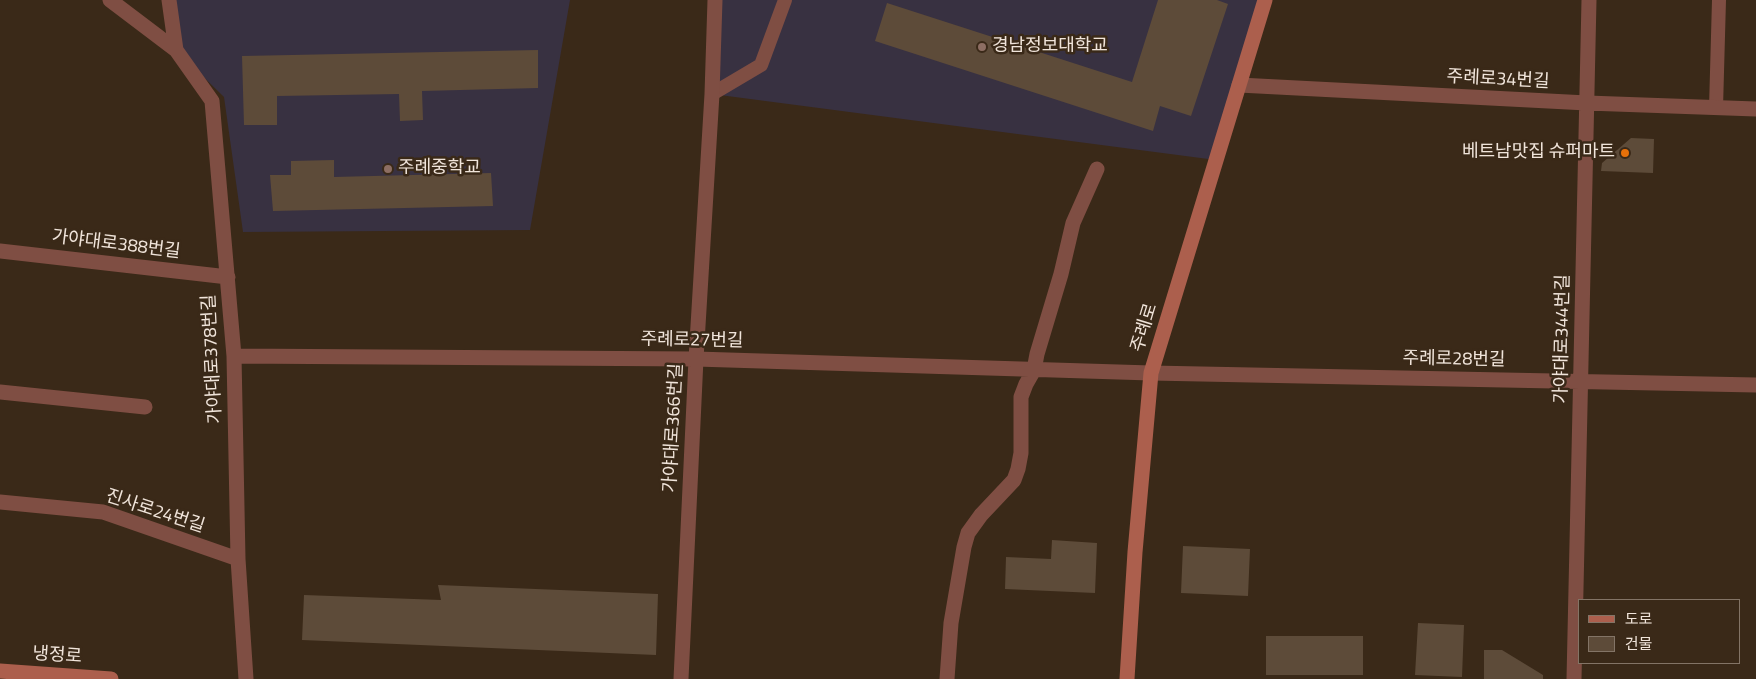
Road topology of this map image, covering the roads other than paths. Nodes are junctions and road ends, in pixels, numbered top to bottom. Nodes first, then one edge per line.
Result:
1 (110, 0) edge
2 (169, 0) edge
3 (715, 0) edge
4 (785, 0) edge
5 (1265, 0) edge
6 (1589, 0) edge
7 (1719, 0) edge
8 (176, 50) junction
9 (1239, 85) junction
10 (712, 94) junction
11 (1587, 103) junction
12 (1716, 108) junction
13 (1756, 109) edge
14 (1097, 170) dead end
15 (0, 251) edge
16 (228, 277) junction
17 (234, 356) junction
18 (696, 359) junction
19 (1034, 370) junction
20 (1151, 373) junction
21 (1581, 382) junction
22 (1756, 385) edge
23 (0, 392) edge
24 (145, 407) dead end
25 (0, 502) edge
26 (238, 559) junction
27 (0, 671) edge
28 (111, 679) edge
29 (246, 679) edge
30 (680, 679) edge
31 (947, 679) edge
32 (1127, 679) edge
33 (1574, 679) edge

1 - 8 street, 가야대로378번길
2 - 8 street, 가야대로378번길
3 - 10 street, 가야대로366번길
4 - 10 lane
5 - 9 street, 주례로
6 - 11 street, 가야대로344번길
7 - 12 lane
8 - 16 street, 가야대로378번길
9 - 11 street, 주례로34번길
9 - 20 street, 주례로
10 - 18 street, 가야대로366번길
11 - 12 street, 주례로34번길
11 - 21 street, 가야대로344번길
12 - 13 street, 주례로34번길
14 - 19 street
15 - 16 street, 가야대로388번길
16 - 17 street, 가야대로378번길
17 - 18 street, 주례로27번길
17 - 26 street, 가야대로378번길
18 - 19 street, 주례로27번길
18 - 30 street, 가야대로366번길
19 - 20 street, 주례로27번길
19 - 31 street
20 - 21 street, 주례로28번길
20 - 32 street, 주례로
21 - 22 street, 주례로28번길
21 - 33 street, 가야대로344번길
23 - 24 street
25 - 26 street, 진사로24번길
26 - 29 street, 가야대로378번길
27 - 28 street, 냉정로

